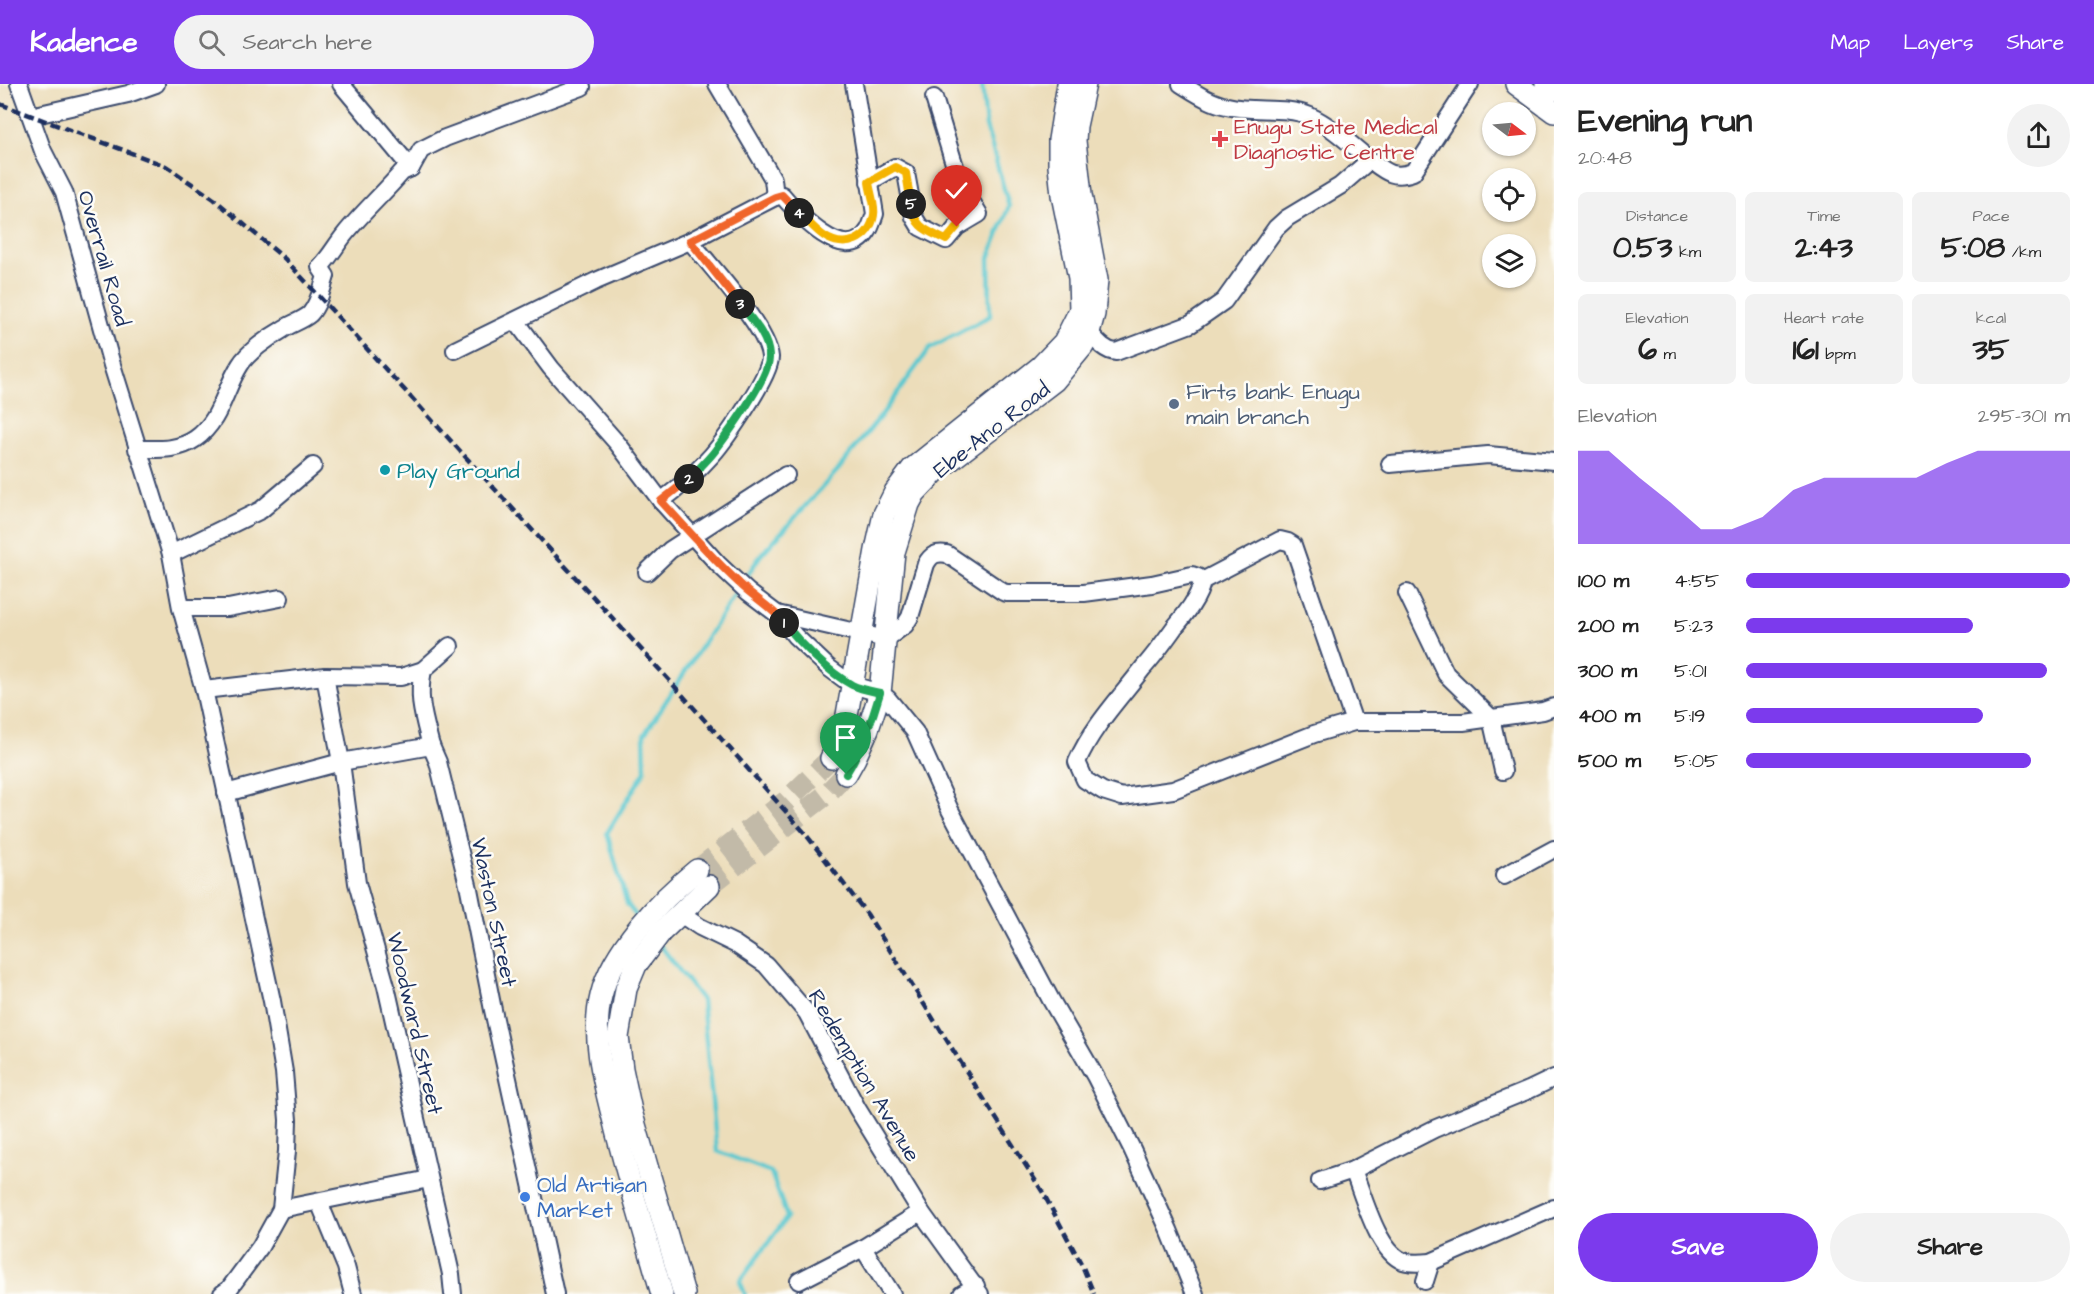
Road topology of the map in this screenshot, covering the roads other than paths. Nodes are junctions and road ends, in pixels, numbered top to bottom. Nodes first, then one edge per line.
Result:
1 (19, 84) edge
2 (156, 84) edge
3 (341, 84) edge
4 (717, 84) edge
5 (854, 84) edge
6 (1068, 84) edge
7 (1085, 84) edge
8 (1181, 84) edge
9 (1470, 84) edge
10 (1516, 84) edge
11 (1546, 84) edge
12 (582, 87) dead end
13 (1554, 90) edge
14 (934, 98) dead end
15 (1554, 112) edge
16 (32, 116) junction
17 (1370, 160) junction
18 (411, 168) junction
19 (869, 182) junction
20 (775, 197) junction
21 (690, 241) junction
22 (516, 321) junction
23 (1089, 332) junction
24 (455, 350) dead end
25 (137, 449) junction
26 (1554, 461) edge
27 (1390, 464) dead end
28 (313, 466) dead end
29 (786, 475) dead end
30 (661, 501) junction
31 (693, 535) junction
32 (171, 554) junction
33 (647, 572) dead end
34 (1202, 581) junction
35 (1407, 593) dead end
36 (280, 598) dead end
37 (181, 608) junction
38 (777, 614) junction
39 (861, 633) junction
40 (886, 639) junction
41 (450, 646) dead end
42 (423, 670) junction
43 (325, 676) junction
44 (852, 685) junction
45 (204, 690) junction
46 (880, 693) junction
47 (1554, 707) edge
48 (1491, 718) junction
49 (1354, 722) junction
50 (430, 746) junction
51 (831, 758) tunnel mouth
52 (341, 762) junction
53 (1503, 771) dead end
54 (846, 774) tunnel mouth
55 (226, 793) junction
56 (1554, 849) edge
57 (1504, 876) dead end
58 (680, 913) junction
59 (650, 930) junction
60 (1554, 1078) edge
61 (1353, 1170) junction
62 (429, 1179) junction
63 (1320, 1180) dead end
64 (319, 1202) junction
65 (281, 1209) junction
66 (921, 1212) junction
67 (1552, 1212) edge
68 (863, 1248) junction
69 (1431, 1262) junction
70 (800, 1281) dead end
71 (1425, 1281) dead end
72 (973, 1292) edge
73 (222, 1294) edge
74 (353, 1294) edge
75 (453, 1294) edge
76 (555, 1294) edge
77 (662, 1294) edge
78 (684, 1294) edge
79 (892, 1294) edge
80 (1195, 1294) edge

1 - 16 street, Overrail Road
2 - 16 street
3 - 18 street
4 - 20 street
5 - 19 street
6 - 39 main road, Ebe-Ano Road
7 - 23 main road, Ebe-Ano Road
8 - 17 street
9 - 17 street
10 - 15 main road
11 - 13 main road
12 - 18 street
14 - 19 street
16 - 25 street, Overrail Road
17 - 23 street
18 - 25 street
19 - 20 street
20 - 21 street
21 - 22 street
21 - 30 street
22 - 24 street
22 - 30 street
23 - 40 main road, Ebe-Ano Road
25 - 32 street, Overrail Road
26 - 27 street
28 - 32 street
29 - 31 street
30 - 31 street
31 - 33 street
31 - 38 street
32 - 37 street, Overrail Road
34 - 40 street
34 - 49 street
34 - 49 street
35 - 48 street
36 - 37 street
37 - 45 street, Overrail Road
38 - 39 street
38 - 44 street
39 - 40 street
39 - 44 main road, Ebe-Ano Road
40 - 46 main road, Ebe-Ano Road
41 - 42 street
42 - 43 street
42 - 50 street, Waston Street
43 - 45 street
43 - 52 street, Woodward Street
44 - 46 street
44 - 51 main road, Ebe-Ano Road
45 - 55 street, Overrail Road
46 - 54 main road, Ebe-Ano Road
46 - 80 street
47 - 48 street
48 - 49 street
48 - 53 street
50 - 52 street
50 - 76 street, Waston Street
52 - 55 street
52 - 62 street, Woodward Street
55 - 65 street, Overrail Road
56 - 57 street
58 - 59 main road
58 - 59 main road
58 - 66 street, Redemption Avenue
59 - 77 main road
59 - 78 main road
60 - 61 street
61 - 63 street
61 - 69 street
62 - 64 street
62 - 75 street, Woodward Street
64 - 65 street
64 - 74 street
65 - 73 street
66 - 68 street
66 - 72 street, Redemption Avenue
67 - 69 street
68 - 70 street
68 - 79 street
69 - 71 street

